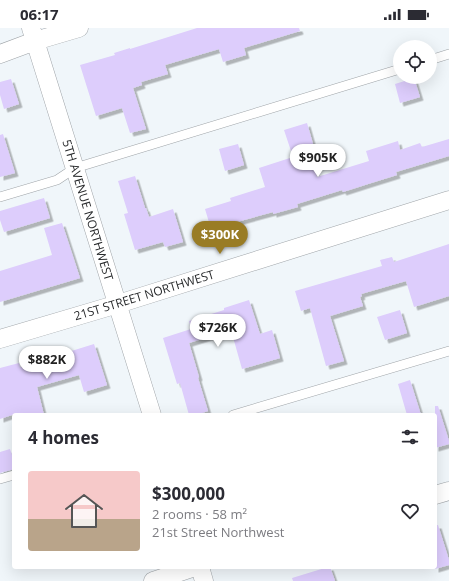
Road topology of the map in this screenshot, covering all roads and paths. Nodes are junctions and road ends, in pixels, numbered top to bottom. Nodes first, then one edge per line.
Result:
1 (79, 28) edge
2 (33, 35) edge
3 (0, 54) edge
4 (449, 54) edge
5 (437, 58) edge
6 (393, 71) edge
7 (75, 168) junction
8 (0, 197) edge
9 (449, 200) edge
10 (118, 304) junction
11 (0, 339) edge
12 (449, 350) edge
13 (151, 413) edge
14 (240, 413) edge
15 (12, 476) edge
16 (0, 479) edge
17 (449, 491) edge
18 (437, 494) edge
19 (189, 569) edge
20 (201, 569) edge
21 (153, 581) edge
22 (204, 581) edge

1 - 2 street
2 - 3 street
2 - 7 street, 5TH AVENUE NORTHWEST
4 - 5 lane
6 - 7 lane
7 - 8 lane
7 - 10 street, 5TH AVENUE NORTHWEST
9 - 10 street, 21ST STREET NORTHWEST
10 - 11 street, 21ST STREET NORTHWEST
10 - 13 street, 5TH AVENUE NORTHWEST
12 - 14 lane
15 - 16 lane
17 - 18 street
19 - 21 street
20 - 22 street

